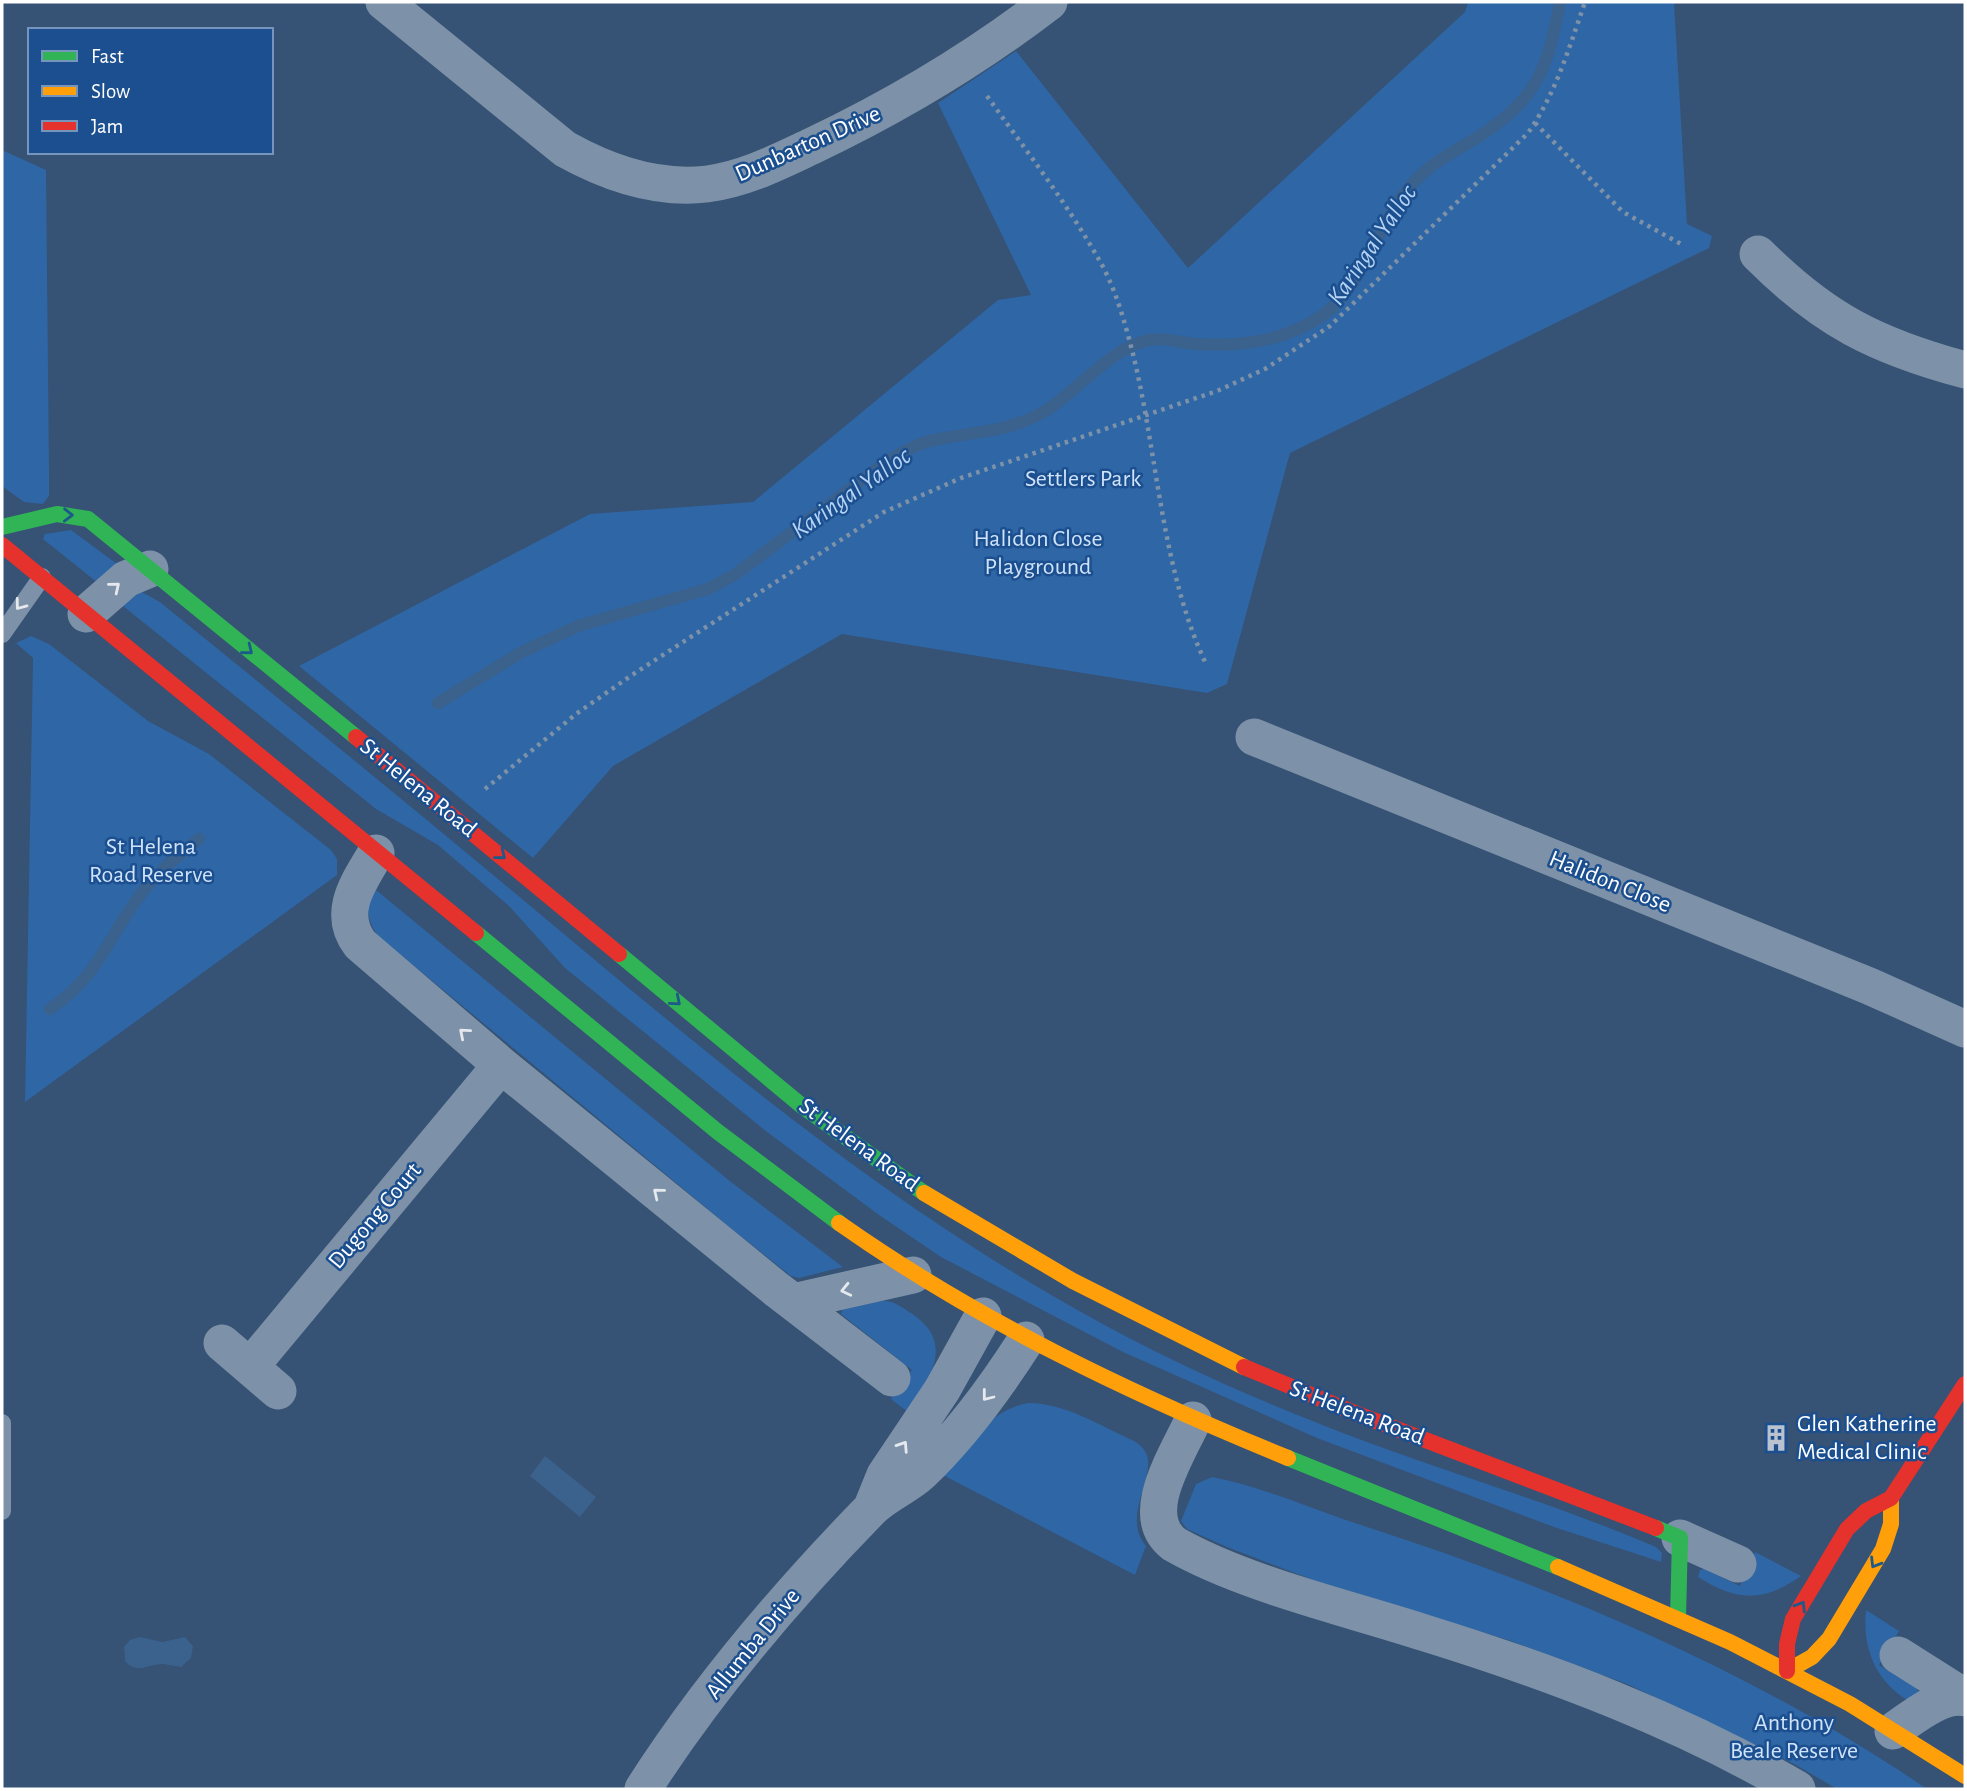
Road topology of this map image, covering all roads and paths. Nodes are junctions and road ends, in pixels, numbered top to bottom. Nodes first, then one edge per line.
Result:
1 (384, 2) edge
2 (1049, 2) edge
3 (1585, 2) edge
4 (985, 93) dead end
5 (1535, 123) junction
6 (1681, 244) dead end
7 (1758, 254) dead end
8 (1965, 370) edge
9 (1145, 416) junction
10 (2, 527) edge
11 (4, 551) edge
12 (149, 569) junction
13 (42, 577) junction
14 (86, 614) junction
15 (2, 634) edge
16 (1206, 664) dead end
17 (1254, 737) dead end
18 (480, 793) dead end
19 (376, 853) junction
20 (1965, 1029) edge
21 (501, 1065) junction
22 (913, 1275) junction
23 (793, 1302) junction
24 (983, 1316) junction
25 (1026, 1340) junction
26 (222, 1343) dead end
27 (250, 1367) junction
28 (892, 1378) dead end
29 (1965, 1384) edge
30 (278, 1391) dead end
31 (1193, 1419) junction
32 (2, 1423) edge
33 (1891, 1498) junction
34 (872, 1507) junction
35 (2, 1511) edge
36 (1680, 1538) junction
37 (1738, 1564) dead end
38 (1678, 1618) junction
39 (1898, 1655) dead end
40 (1787, 1671) junction
41 (1964, 1697) edge
42 (1893, 1731) junction
43 (1965, 1776) edge
44 (643, 1789) edge
45 (1797, 1789) edge

1 - 2 street, Dunbarton Drive
3 - 5 path
4 - 9 path
5 - 6 path
5 - 9 path
7 - 8 street
9 - 16 path
9 - 18 path
10 -> 12 street, St Helena Road
11 - 13 street
14 -> 12 street
12 -> 36 street, St Helena Road
13 - 14 street
13 -> 15 lane
14 - 19 street
17 - 20 street, Halidon Close
21 -> 19 street
19 - 22 street
23 -> 21 street
21 - 27 street, Dugong Court
22 -> 23 street
22 - 24 street
23 - 28 street
24 - 25 street
34 -> 24 street, Allumba Drive
25 - 31 street
25 -> 34 street, Allumba Drive
26 - 27 street
27 - 30 street
29 - 33 street
31 - 38 street
31 - 45 street
32 - 35 lane
33 -> 40 street
40 -> 33 street
34 - 44 street, Allumba Drive
36 - 37 street, St Helena Road
36 - 38 street
38 - 40 street
39 - 41 street
40 - 42 street
41 - 42 street
42 - 43 street

